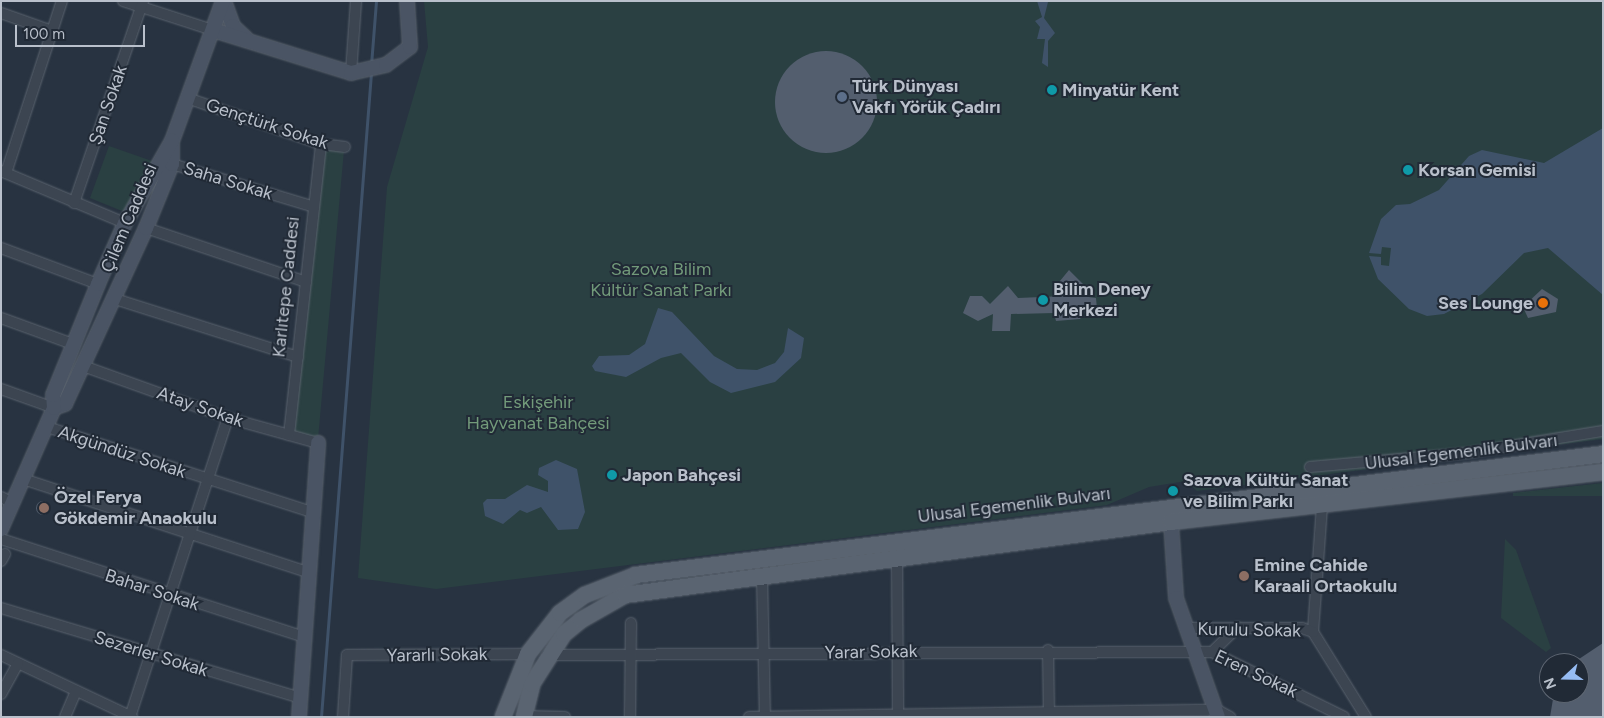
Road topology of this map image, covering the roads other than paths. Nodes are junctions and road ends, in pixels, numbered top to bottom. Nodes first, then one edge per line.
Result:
1 (62, 1) edge
2 (123, 1) edge
3 (224, 1) edge
4 (356, 1) edge
5 (407, 1) edge
6 (142, 4) edge
7 (1, 13) edge
8 (213, 30) junction
9 (52, 31) junction
10 (256, 43) junction
11 (351, 73) junction
12 (190, 99) junction
13 (172, 141) junction
14 (321, 144) junction
15 (345, 147) dead end
16 (172, 164) junction
17 (3, 172) edge
18 (74, 204) junction
19 (314, 207) junction
20 (125, 223) junction
21 (146, 228) junction
22 (1, 248) edge
23 (306, 282) junction
24 (98, 284) junction
25 (115, 299) junction
26 (1, 318) edge
27 (73, 344) junction
28 (298, 357) junction
29 (83, 366) junction
30 (1, 390) edge
31 (54, 408) junction
32 (228, 418) junction
33 (46, 427) junction
34 (1603, 431) edge
35 (289, 435) junction
36 (318, 443) joint
37 (1603, 454) edge
38 (1310, 467) dead end
39 (1603, 472) edge
40 (23, 479) junction
41 (208, 480) junction
42 (7, 500) edge
43 (1322, 506) junction
44 (312, 512) junction
45 (1171, 522) junction
46 (3, 523) edge
47 (188, 536) junction
48 (1, 539) edge
49 (897, 558) junction
50 (307, 572) junction
51 (762, 576) junction
52 (168, 596) junction
53 (1, 608) edge
54 (631, 623) dead end
55 (1238, 627) junction
56 (1184, 628) junction
57 (1313, 632) junction
58 (304, 637) junction
59 (1048, 650) junction
60 (897, 651) junction
61 (1194, 651) junction
62 (1212, 652) junction
63 (528, 654) junction
64 (762, 654) junction
65 (1, 655) edge
66 (147, 655) junction
67 (548, 655) junction
68 (631, 657) junction
69 (18, 663) junction
70 (76, 691) junction
71 (1, 694) edge
72 (301, 698) junction
73 (1217, 714) edge
74 (1049, 715) edge
75 (131, 716) edge
76 (524, 716) edge
77 (898, 716) edge
78 (65, 717) edge
79 (299, 717) edge
80 (343, 717) edge
81 (503, 717) edge
82 (566, 717) edge
83 (630, 717) edge
84 (749, 717) edge
85 (765, 717) edge
86 (1230, 717) edge
87 (1344, 717) edge
88 (1366, 717) edge

1 - 9 street
2 - 6 street
3 - 8 main road, Çilem Caddesi
3 - 10 main road
4 - 11 street
5 - 11 main road
6 - 8 street
6 - 18 street, Şan Sokak
7 - 9 street
8 - 10 main road
8 - 12 main road, Çilem Caddesi
9 - 17 street
10 - 11 main road
12 - 13 main road, Çilem Caddesi
12 - 14 street, Gençtürk Sokak
13 - 16 main road, Çilem Caddesi
13 - 20 main road
14 - 15 street, Gençtürk Sokak
14 - 19 street, Karlıtepe Caddesi
16 - 19 street, Saha Sokak
16 - 21 main road, Çilem Caddesi
17 - 18 street
18 - 20 street
19 - 23 street, Karlıtepe Caddesi
20 - 24 main road
21 - 23 street
21 - 25 main road, Çilem Caddesi
22 - 24 street
23 - 28 street, Karlıtepe Caddesi
24 - 27 main road
25 - 28 street
25 - 29 main road, Çilem Caddesi
26 - 27 street
27 - 31 main road
28 - 35 street, Karlıtepe Caddesi
29 - 31 main road, Çilem Caddesi
29 - 32 street, Atay Sokak
30 - 31 street
31 - 33 main road
32 - 35 street, Atay Sokak
32 - 41 street
33 - 40 main road
33 - 41 street, Akgündüz Sokak
34 - 38 street
35 - 36 street, Atay Sokak
36 - 44 main road
37 - 63 main road, Ulusal Egemenlik Bulvarı
39 - 43 main road, Ulusal Egemenlik Bulvarı
40 - 42 main road
40 - 47 street
41 - 44 street, Akgündüz Sokak
41 - 47 street
42 - 46 main road
43 - 45 main road, Ulusal Egemenlik Bulvarı
43 - 57 street
44 - 50 main road
45 - 49 main road, Ulusal Egemenlik Bulvarı
45 - 56 main road
47 - 50 street
47 - 52 street
48 - 52 street, Bahar Sokak
49 - 51 main road, Ulusal Egemenlik Bulvarı
49 - 60 street
50 - 58 main road
51 - 64 street
51 - 67 main road, Ulusal Egemenlik Bulvarı
52 - 58 street, Bahar Sokak
52 - 66 street
53 - 66 street, Sezerler Sokak
54 - 68 street
55 - 56 street, Kurulu Sokak
55 - 57 street, Kurulu Sokak
55 - 62 street
56 - 61 main road
57 - 88 street
58 - 72 main road
59 - 60 street, Yarar Sokak
59 - 61 street, Yarar Sokak
59 - 74 street
60 - 64 street, Yarar Sokak
60 - 77 street
61 - 62 street, Eren Sokak
61 - 73 main road
62 - 87 street, Eren Sokak
63 - 80 street, Yararlı Sokak
63 - 81 main road, Ulusal Egemenlik Bulvarı
64 - 68 street, Yarar Sokak
64 - 85 street
65 - 69 street
66 - 72 street, Sezerler Sokak
66 - 75 street
67 - 68 street, Yarar Sokak
67 - 76 main road, Ulusal Egemenlik Bulvarı
68 - 83 street
69 - 70 street
69 - 71 street
70 - 75 street
70 - 78 street
72 - 79 main road
73 - 74 street
73 - 86 street
74 - 77 street
76 - 82 street
77 - 85 street
84 - 85 street

